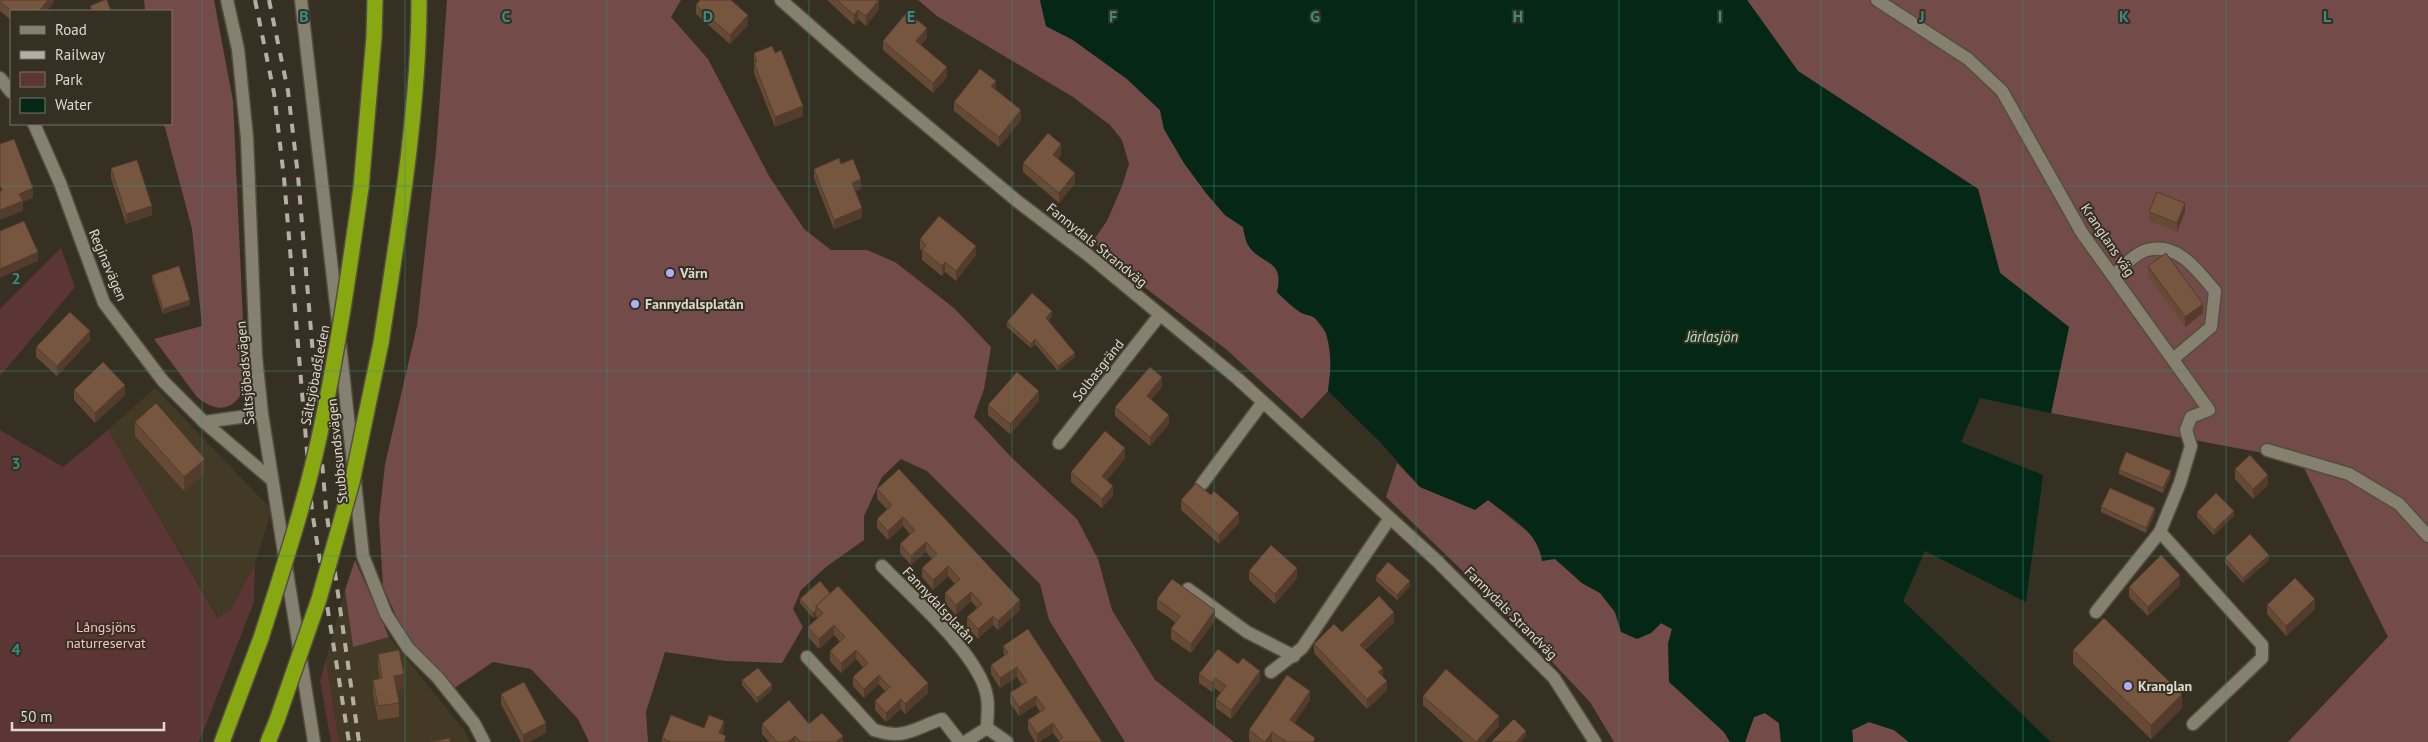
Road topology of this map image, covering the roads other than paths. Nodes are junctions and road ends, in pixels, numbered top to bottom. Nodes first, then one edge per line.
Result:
1 (227, 0) edge
2 (301, 0) edge
3 (375, 0) edge
4 (419, 0) edge
5 (781, 0) edge
6 (1876, 0) edge
7 (0, 78) edge
8 (10, 91) edge
9 (34, 125) edge
10 (2113, 276) junction
11 (1160, 316) junction
12 (2173, 359) junction
13 (1263, 402) junction
14 (262, 414) junction
15 (204, 422) junction
16 (1059, 442) dead end
17 (2267, 450) dead end
18 (272, 480) junction
19 (1202, 484) dead end
20 (1390, 518) junction
21 (2160, 532) junction
22 (2428, 536) edge
23 (882, 566) dead end
24 (1188, 589) edge
25 (2096, 612) dead end
26 (1294, 656) junction
27 (807, 657) dead end
28 (1271, 672) dead end
29 (2193, 724) dead end
30 (987, 728) junction
31 (222, 742) edge
32 (268, 742) edge
33 (314, 742) edge
34 (484, 742) edge
35 (960, 742) edge
36 (965, 742) edge
37 (1007, 742) edge
38 (1595, 742) edge

1 - 14 street, Saltsjöbadsvägen
2 - 34 street, Stubbsundsvägen
3 - 31 highway, Saltsjöbadsleden, bridge
4 - 32 highway, bridge
5 - 11 street, Fannydals Strandväg
6 - 10 street, Kranglans väg
7 - 8 street
9 - 15 street, Reginavägen
10 - 12 street, Kranglans väg
10 - 12 street
11 - 13 street, Fannydals Strandväg
11 - 16 street, Solbasgränd
12 - 21 street, Kranglans väg
13 - 19 street
13 - 20 street, Fannydals Strandväg
14 - 15 street
14 - 18 street, Saltsjöbadsvägen
15 - 18 street, Reginavägen
17 - 22 street
18 - 33 street, Saltsjöbadsvägen
20 - 26 street
20 - 38 street, Fannydals Strandväg
21 - 25 street, Kranglans väg
21 - 29 street
23 - 30 street, Fannydalsplatån
24 - 26 street
26 - 28 street
27 - 35 street
30 - 36 street
30 - 37 street

